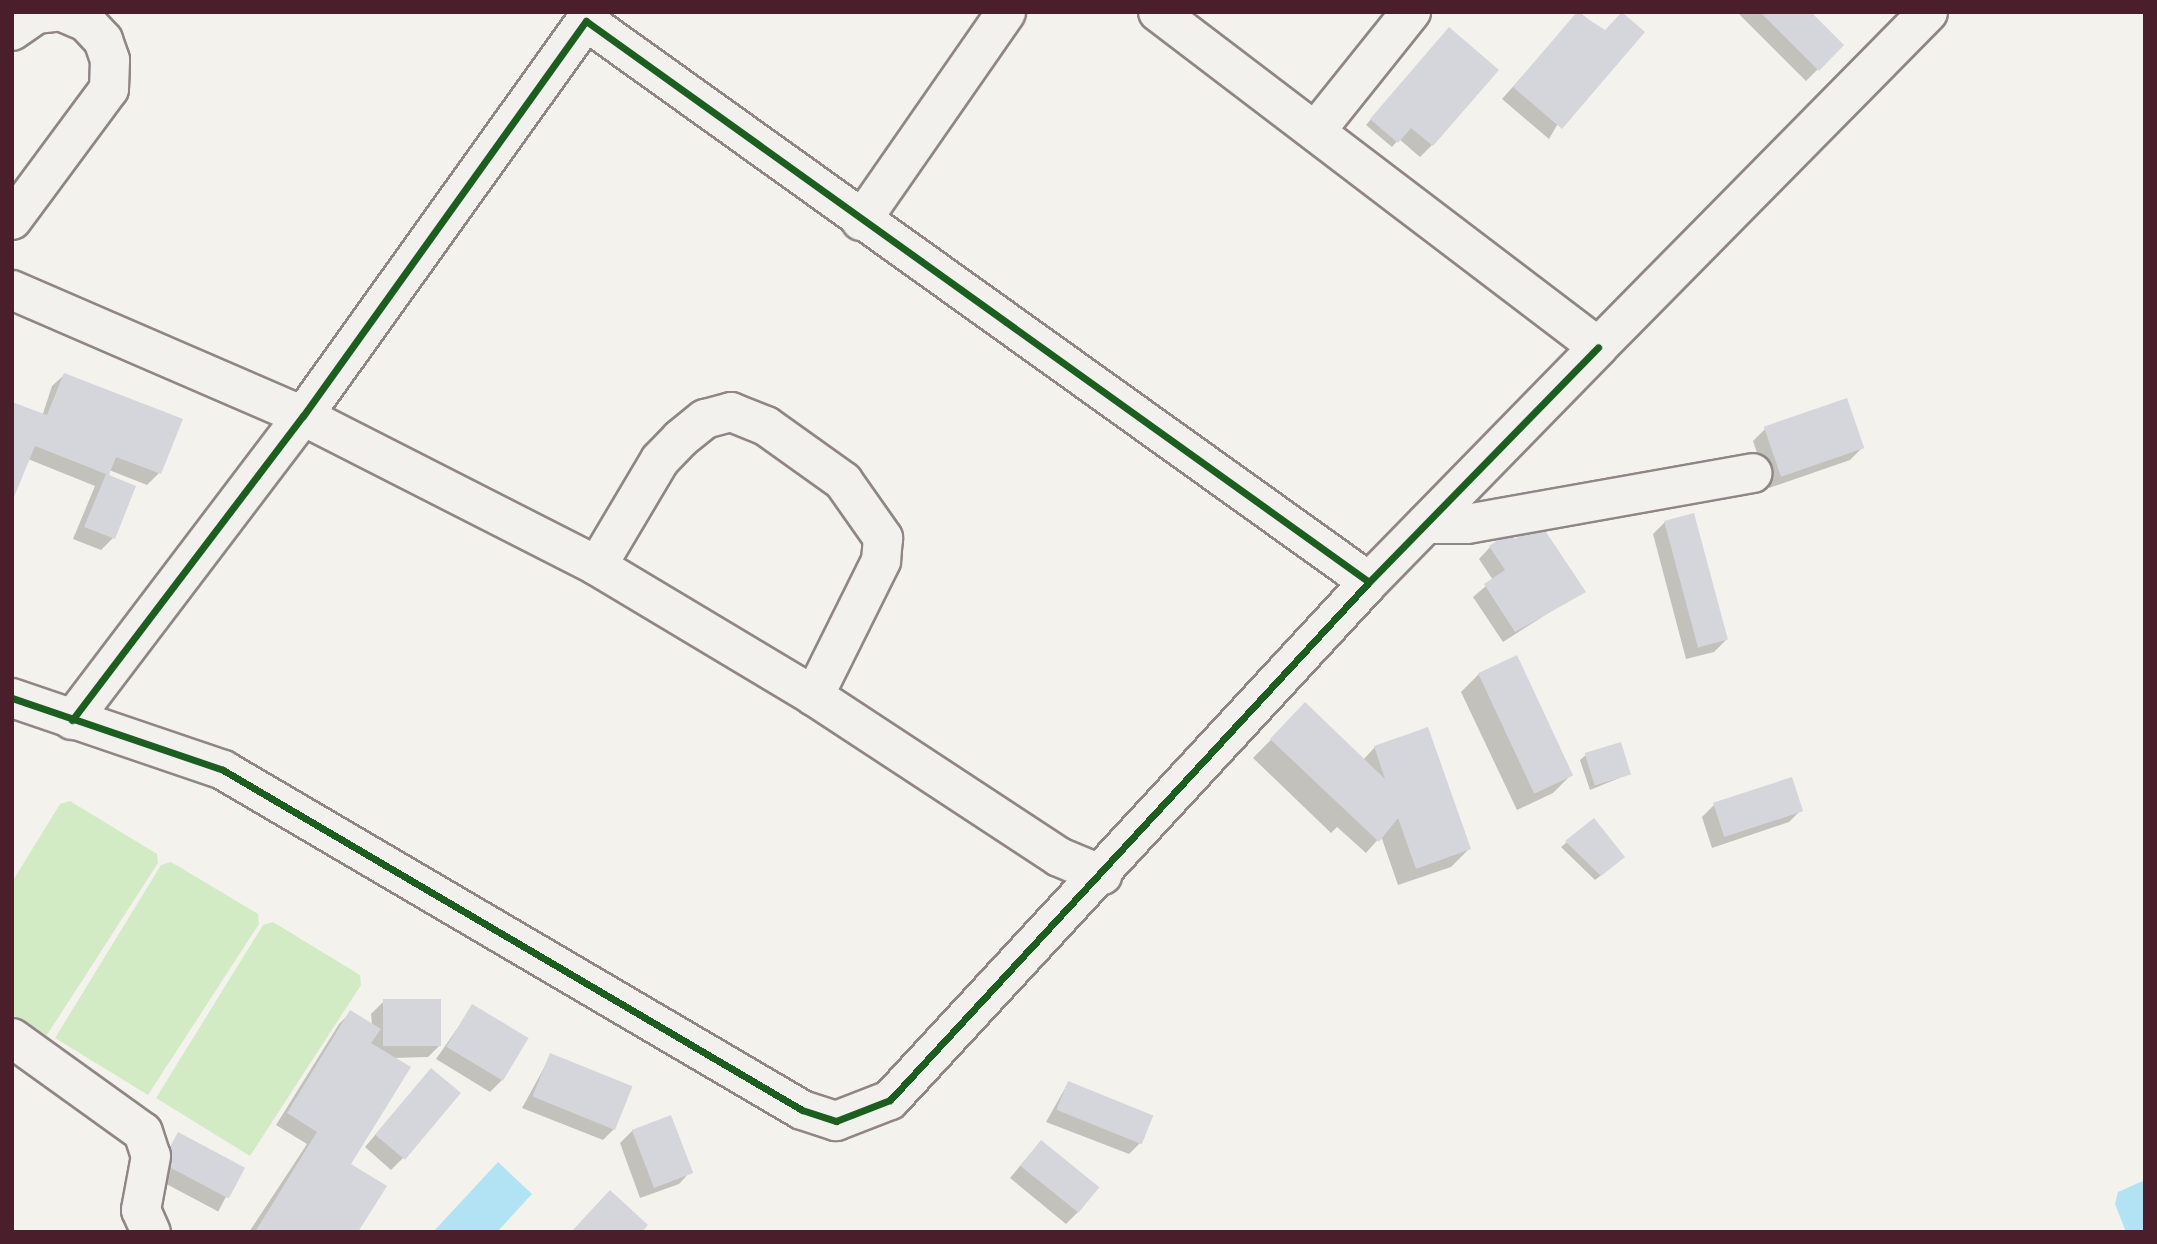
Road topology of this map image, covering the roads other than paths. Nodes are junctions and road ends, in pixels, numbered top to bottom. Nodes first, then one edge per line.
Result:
1 (56, 12) edge
2 (62, 12) edge
3 (1006, 12) edge
4 (1158, 12) edge
5 (1411, 12) edge
6 (1928, 12) edge
7 (579, 17) edge
8 (12, 32) edge
9 (1318, 128) junction
10 (12, 220) edge
11 (861, 221) junction
12 (12, 290) edge
13 (1598, 347) junction
14 (303, 416) junction
15 (1752, 473) dead end
16 (1426, 524) junction
17 (597, 566) junction
18 (1368, 582) junction
19 (814, 696) junction
20 (12, 698) edge
21 (72, 720) junction
22 (1102, 875) junction
23 (12, 1038) edge
24 (151, 1232) edge

1 - 8 street
2 - 10 street
3 - 11 street
4 - 9 street
5 - 9 street
6 - 13 street
7 - 11 street
7 - 14 street
9 - 13 street
11 - 18 street
12 - 14 street
13 - 16 street
14 - 17 street
14 - 21 street
15 - 16 street
16 - 18 street
17 - 19 street
17 - 19 street
18 - 22 street
19 - 22 street
20 - 21 street
21 - 22 street
23 - 24 street

